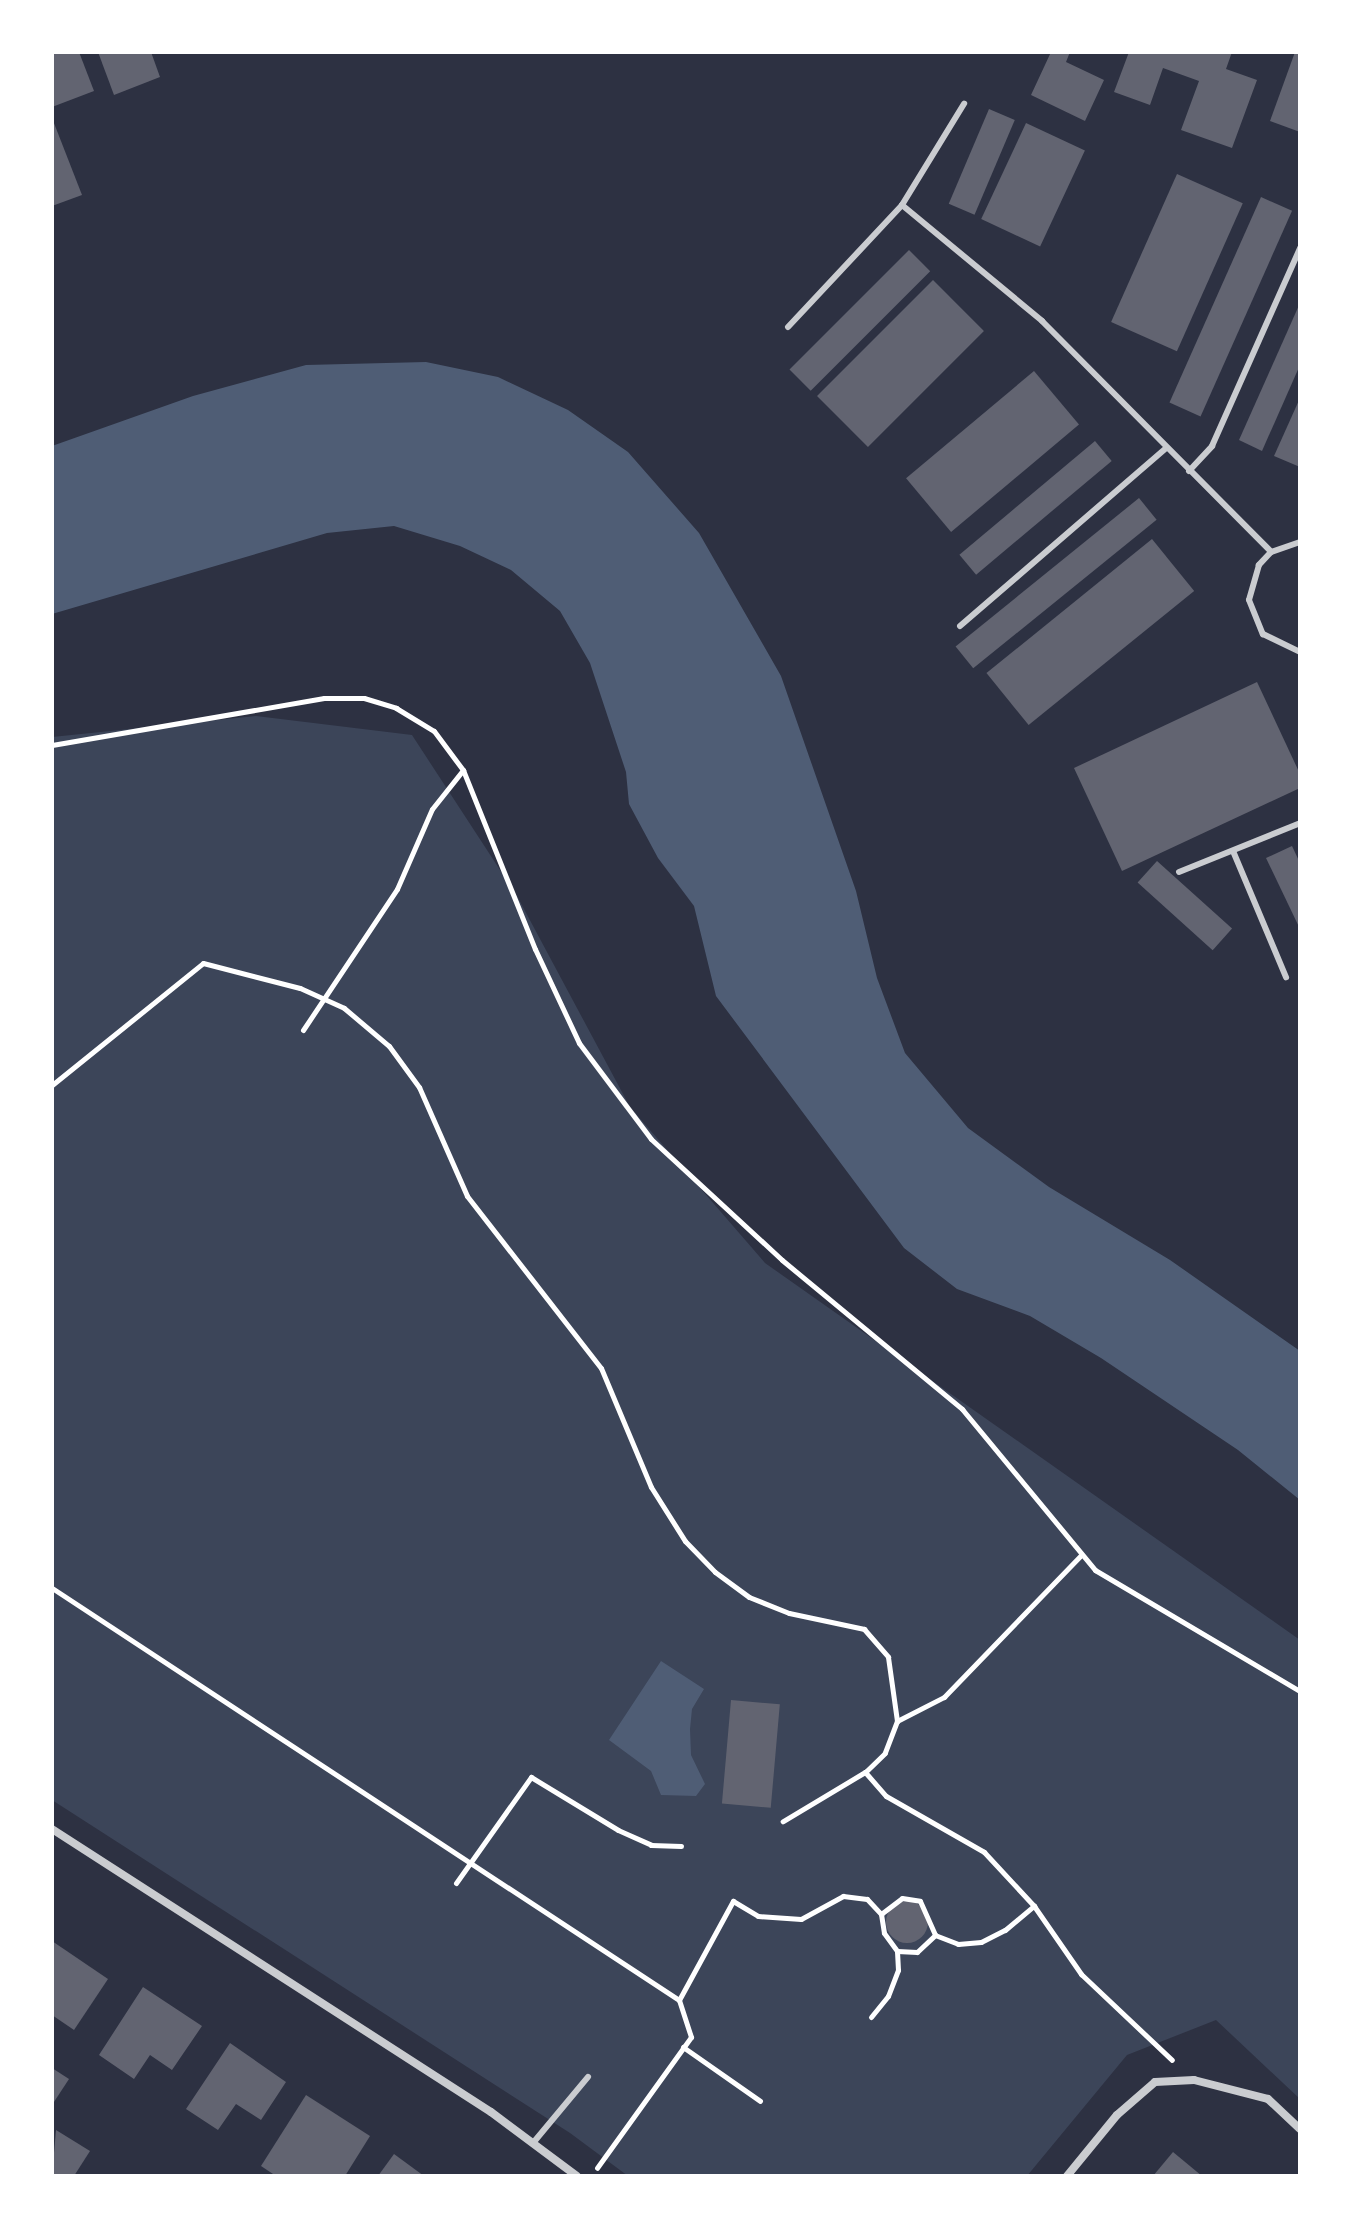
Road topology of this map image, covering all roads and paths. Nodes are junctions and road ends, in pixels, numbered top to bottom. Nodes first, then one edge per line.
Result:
1 (964, 104) dead end
2 (902, 205) junction
3 (1300, 248) edge
4 (788, 327) dead end
5 (1166, 448) junction
6 (1189, 471) junction
7 (1300, 542) edge
8 (1271, 552) junction
9 (960, 626) dead end
10 (1300, 652) edge
11 (52, 745) edge
12 (463, 770) junction
13 (1300, 823) edge
14 (1233, 851) junction
15 (1179, 872) dead end
16 (1286, 977) dead end
17 (320, 997) junction
18 (303, 1030) dead end
19 (52, 1085) edge
20 (1080, 1556) junction
21 (52, 1588) edge
22 (1300, 1691) edge
23 (897, 1721) junction
24 (865, 1772) junction
25 (783, 1821) dead end
26 (52, 1829) edge
27 (681, 1846) dead end
28 (471, 1863) junction
29 (456, 1883) dead end
30 (1034, 1906) junction
31 (881, 1914) junction
32 (935, 1935) junction
33 (897, 1951) junction
34 (679, 2000) junction
35 (871, 2017) dead end
36 (683, 2047) junction
37 (588, 2077) dead end
38 (1194, 2080) junction
39 (760, 2101) dead end
40 (1300, 2129) edge
41 (533, 2143) junction
42 (577, 2176) edge
43 (591, 2176) edge
44 (1067, 2176) edge

1 - 2 lane
2 - 4 lane
2 - 5 lane
3 - 6 lane
5 - 6 lane
5 - 9 lane
6 - 8 lane
7 - 8 lane
8 - 10 lane
11 - 12 path
12 - 17 path
12 - 20 path
13 - 14 lane
14 - 15 lane
14 - 16 lane
17 - 18 path
17 - 19 path
17 - 23 path
20 - 22 path
20 - 23 path
21 - 28 path
23 - 24 path
24 - 25 path
24 - 30 path
26 - 41 street
27 - 28 path
28 - 29 path
28 - 34 path
30 - 32 path
30 - 38 path
31 - 32 path
31 - 33 path
31 - 34 path
32 - 33 path
33 - 35 path
34 - 36 path
36 - 39 path
36 - 43 path
37 - 41 lane
38 - 40 street
38 - 44 street
41 - 42 street

